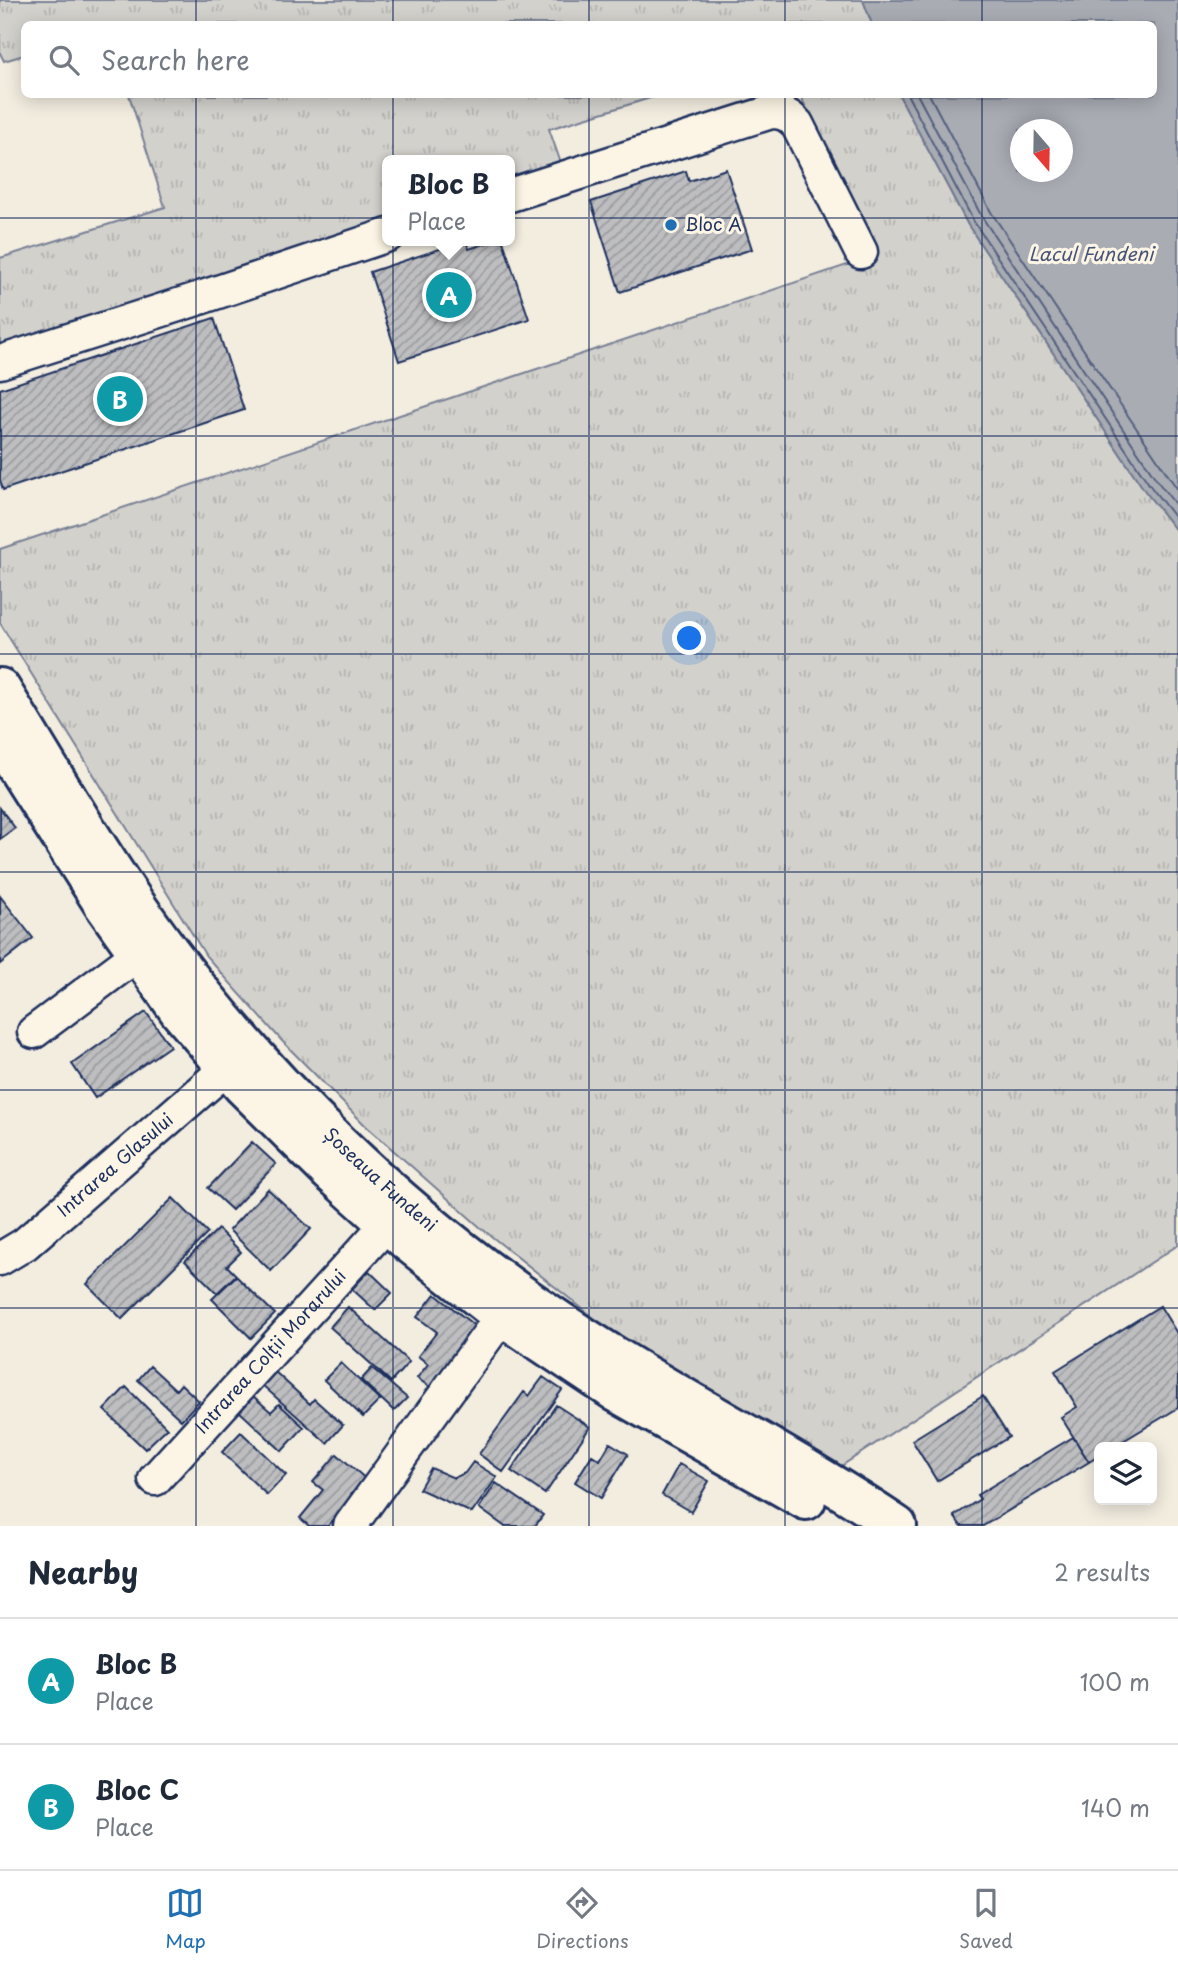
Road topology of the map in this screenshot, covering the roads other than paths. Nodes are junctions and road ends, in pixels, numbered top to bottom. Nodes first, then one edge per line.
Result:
1 (515, 193) edge
2 (382, 237) edge
3 (861, 252) dead end
4 (0, 362) edge
5 (0, 688) edge
6 (0, 741) edge
7 (138, 954) junction
8 (34, 1032) dead end
9 (227, 1068) junction
10 (387, 1224) junction
11 (0, 1259) edge
12 (502, 1316) junction
13 (155, 1479) dead end
14 (350, 1526) edge
15 (849, 1526) edge
16 (897, 1526) edge

1 - 3 street
2 - 4 street
5 - 16 main road, Șoseaua Fundeni
6 - 7 main road, Șoseaua Fundeni
7 - 8 street
7 - 9 main road, Șoseaua Fundeni
9 - 10 main road, Șoseaua Fundeni
9 - 11 street, Intrarea Glasului
10 - 12 main road, Șoseaua Fundeni
10 - 13 street, Intrarea Colții Morarului
12 - 14 street
12 - 15 main road, Șoseaua Fundeni

